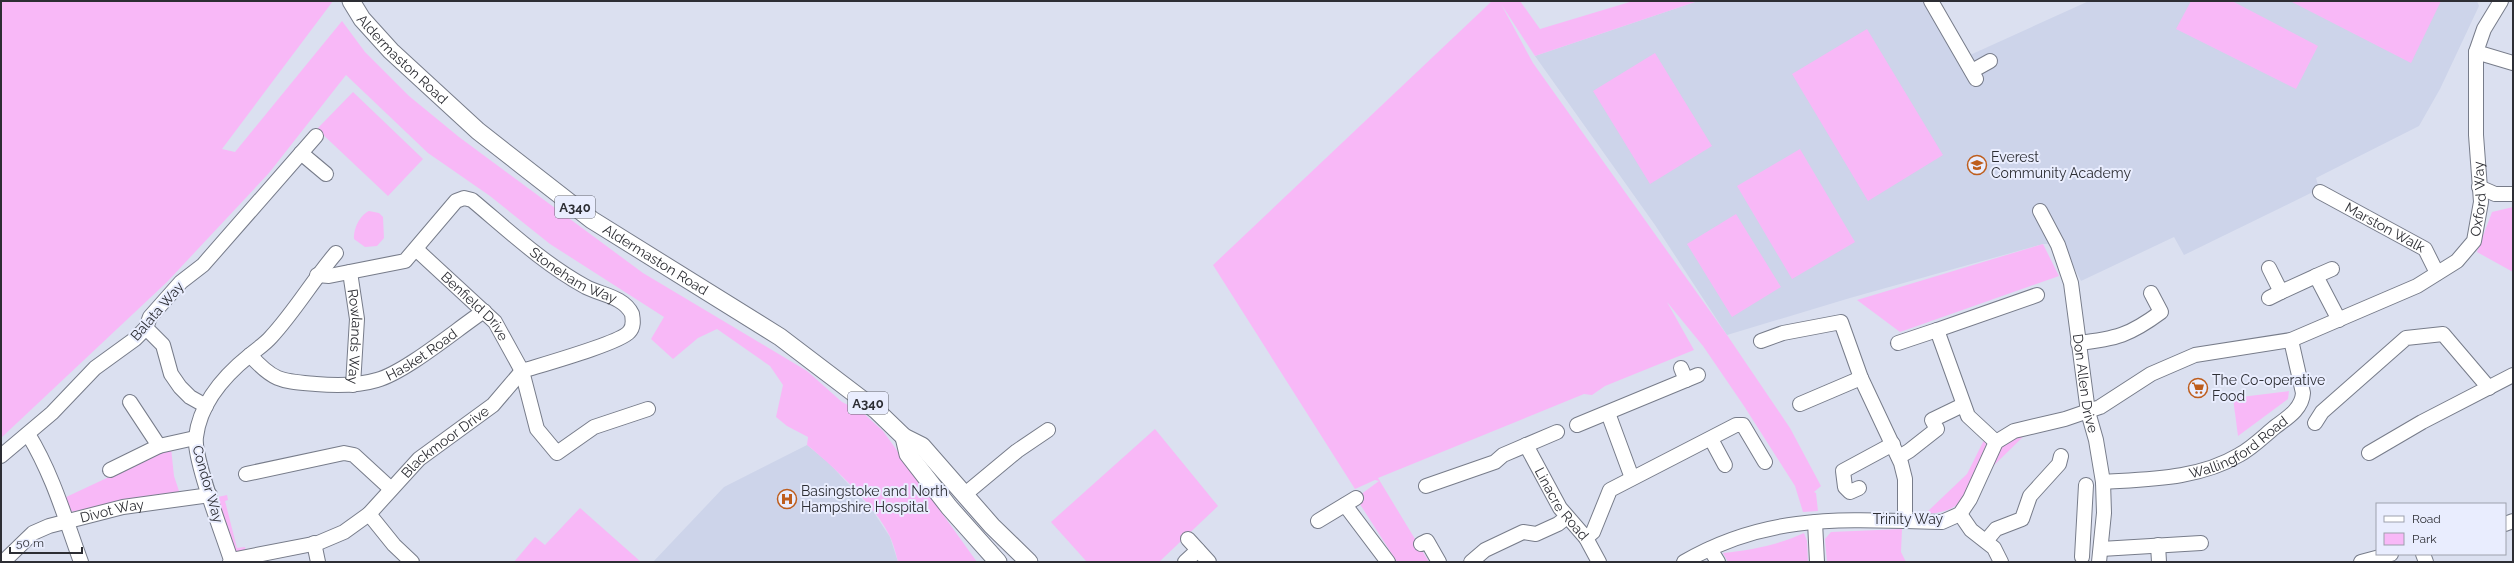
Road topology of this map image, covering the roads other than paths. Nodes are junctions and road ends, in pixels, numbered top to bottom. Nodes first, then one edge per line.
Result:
1 (1931, 1) edge
2 (352, 2) edge
3 (2497, 4) edge
4 (2476, 52) junction
5 (1990, 61) dead end
6 (2513, 63) edge
7 (316, 136) dead end
8 (301, 153) junction
9 (326, 174) dead end
10 (2479, 186) junction
11 (2320, 192) dead end
12 (2495, 194) junction
13 (2513, 194) edge
14 (2482, 202) junction
15 (2040, 211) dead end
16 (417, 250) junction
17 (336, 253) dead end
18 (2270, 268) dead end
19 (2332, 269) dead end
20 (350, 272) junction
21 (2437, 273) junction
22 (317, 275) junction
23 (2316, 276) junction
24 (2151, 293) dead end
25 (2036, 295) dead end
26 (484, 310) junction
27 (2339, 320) junction
28 (146, 328) junction
29 (1937, 330) junction
30 (2291, 340) junction
31 (1761, 341) dead end
32 (1898, 343) dead end
33 (2078, 343) junction
34 (250, 355) junction
35 (522, 371) junction
36 (1688, 374) dead end
37 (2513, 375) edge
38 (1861, 378) junction
39 (353, 385) junction
40 (2489, 388) junction
41 (2303, 400) junction
42 (130, 402) dead end
43 (1800, 404) dead end
44 (1963, 405) junction
45 (206, 406) junction
46 (648, 409) dead end
47 (2088, 412) junction
48 (1608, 414) junction
49 (1577, 425) dead end
50 (1048, 430) dead end
51 (1557, 432) dead end
52 (28, 434) junction
53 (904, 436) junction
54 (195, 438) junction
55 (1711, 439) junction
56 (1996, 442) junction
57 (1526, 445) junction
58 (159, 446) junction
59 (1896, 450) junction
60 (2369, 453) dead end
61 (1, 456) edge
62 (2061, 456) dead end
63 (1765, 462) dead end
64 (1725, 466) dead end
65 (110, 470) dead end
66 (246, 474) dead end
67 (1632, 478) junction
68 (1430, 480) dead end
69 (2103, 482) junction
70 (2086, 486) dead end
71 (1859, 488) dead end
72 (391, 489) junction
73 (968, 492) junction
74 (210, 495) junction
75 (949, 507) junction
76 (2085, 512) junction
77 (2104, 513) junction
78 (370, 514) junction
79 (1960, 514) junction
80 (1567, 517) junction
81 (68, 521) junction
82 (1318, 521) dead end
83 (1905, 521) junction
84 (1815, 522) junction
85 (992, 526) junction
86 (1586, 538) junction
87 (1188, 539) dead end
88 (1986, 541) junction
89 (314, 543) junction
90 (2201, 543) dead end
91 (1421, 544) dead end
92 (2158, 545) junction
93 (1710, 548) junction
94 (1198, 550) junction
95 (2100, 555) edge
96 (2387, 555) edge
97 (2082, 557) dead end
98 (992, 558) edge
99 (231, 561) edge
100 (3, 562) edge
101 (81, 562) edge
102 (318, 562) edge
103 (412, 562) edge
104 (1012, 562) edge
105 (1029, 562) edge
106 (1185, 562) edge
107 (1210, 562) edge
108 (1388, 562) edge
109 (1439, 562) edge
110 (1471, 562) edge
111 (1599, 562) edge
112 (1684, 562) edge
113 (1718, 562) edge
114 (1817, 562) edge
115 (2001, 562) edge
116 (2159, 562) edge
117 (2361, 562) edge

1 - 5 street
2 - 53 main road, Aldermaston Road / A340
3 - 4 street, Oxford Way
4 - 6 street
4 - 10 street, Oxford Way
7 - 8 street, Balata Way
8 - 9 street
8 - 28 street, Balata Way
10 - 12 street
10 - 14 street, Oxford Way
11 - 21 street, Marston Walk
12 - 13 street
12 - 14 street
14 - 21 street, Oxford Way
15 - 33 street, Don Allen Drive
16 - 20 street, Stoneham Way
16 - 26 street, Benfield Drive
16 - 35 street, Stoneham Way
17 - 22 street, Condor Way
18 - 23 street
19 - 23 street
20 - 22 street, Stoneham Way
20 - 39 street, Rowlands Way
21 - 27 street, Oxford Way
22 - 34 street, Condor Way
23 - 27 street
24 - 33 street
25 - 29 street
26 - 35 street, Benfield Drive
26 - 39 street, Hasket Road
27 - 30 street, Oxford Way
28 - 45 street
28 - 52 street, Balata Way
29 - 32 street
29 - 44 street
30 - 41 street
30 - 47 street, Oxford Way
31 - 38 street
33 - 47 street, Don Allen Drive
34 - 39 street, Rowlands Way
34 - 45 street, Condor Way
35 - 46 street, Benfield Drive
35 - 72 street, Blackmoor Drive
36 - 48 street
37 - 40 street
38 - 43 street
38 - 59 street
40 - 41 street
40 - 60 street
41 - 69 street, Wallingford Road
42 - 58 street
44 - 56 street
44 - 59 street
45 - 54 street, Condor Way
47 - 56 street
47 - 69 street, Don Allen Drive
48 - 49 street
48 - 67 street
50 - 73 street
51 - 57 street
52 - 61 street, Balata Way
52 - 81 street
53 - 73 main road, Aldermaston Road / A340
53 - 75 main road
54 - 58 street
54 - 74 street, Condor Way
55 - 63 street
55 - 64 street
55 - 67 street
56 - 79 street, Trinity Way
57 - 68 street
57 - 80 street, Linacre Road
58 - 65 street
59 - 71 street
59 - 83 street
62 - 88 street
66 - 72 street
67 - 86 street
69 - 77 street, Don Allen Drive
70 - 76 street
72 - 78 street, Blackmoor Drive
73 - 75 main road
73 - 85 main road, Aldermaston Road / A340
74 - 81 street, Divot Way
74 - 99 street, Condor Way
75 - 98 main road
76 - 77 street
76 - 97 street
77 - 95 street, Don Allen Drive
78 - 89 street, Blackmoor Drive
78 - 103 street
79 - 83 street, Trinity Way
79 - 88 street
80 - 86 street, Linacre Road
80 - 110 street
81 - 100 street, Divot Way
81 - 101 street
82 - 108 street
83 - 84 street, Trinity Way
84 - 93 street, Trinity Way
84 - 114 street
85 - 104 main road, A340
85 - 105 main road, Aldermaston Road / A340
86 - 111 street, Linacre Road
87 - 94 street
88 - 115 street
89 - 99 street, Blackmoor Drive
89 - 102 street
90 - 92 street
91 - 109 street
92 - 95 street
92 - 116 street
93 - 112 street, Trinity Way
93 - 113 street
94 - 106 street
94 - 107 street
96 - 117 street

